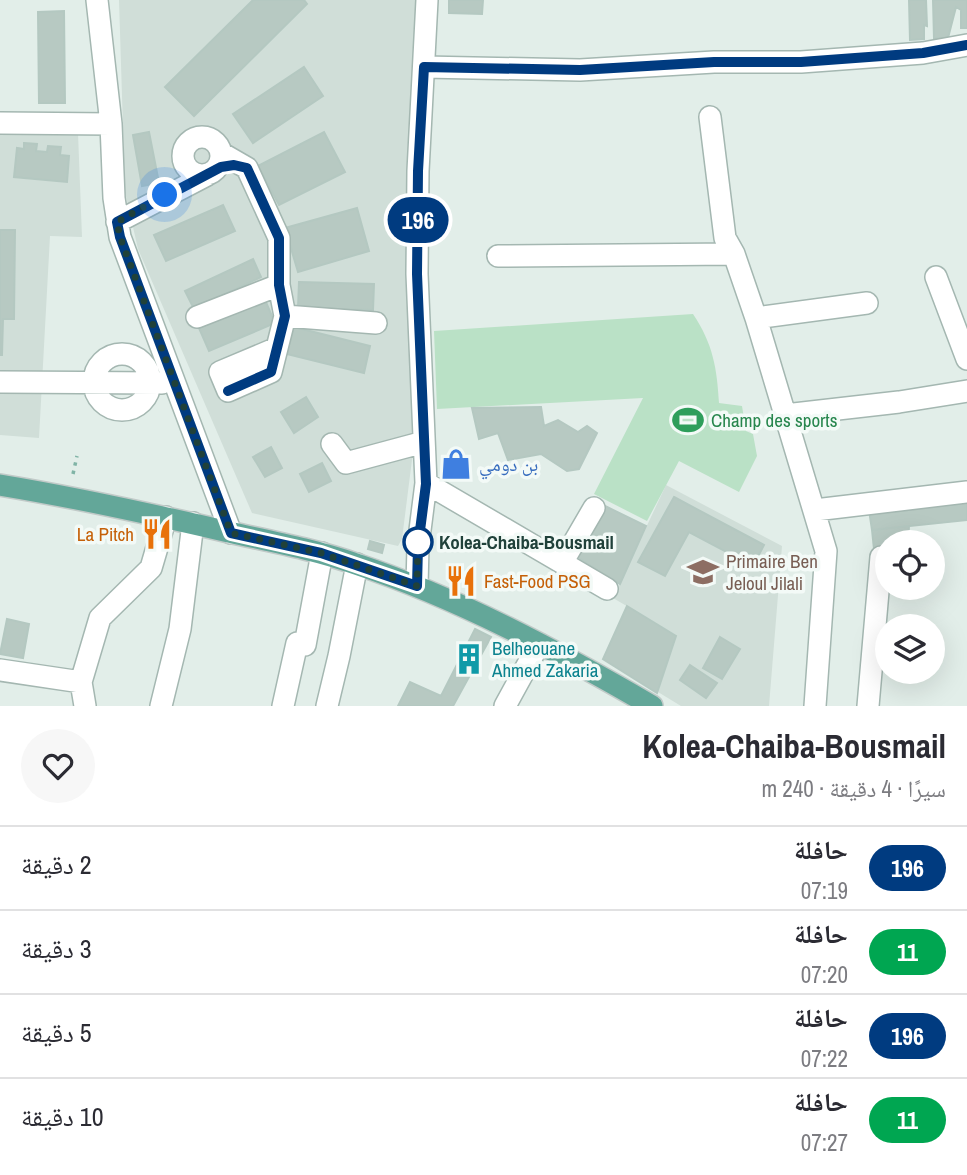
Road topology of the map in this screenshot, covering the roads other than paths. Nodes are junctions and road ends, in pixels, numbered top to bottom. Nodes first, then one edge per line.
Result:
1 (97, 0) edge
2 (427, 0) edge
3 (967, 45) edge
4 (424, 67) junction
5 (710, 117) dead end
6 (0, 123) edge
7 (111, 124) junction
8 (214, 166) junction
9 (185, 177) junction
10 (117, 222) junction
11 (734, 254) junction
12 (498, 256) dead end
13 (936, 277) dead end
14 (279, 285) junction
15 (867, 303) dead end
16 (285, 316) junction
17 (197, 317) dead end
18 (756, 318) junction
19 (376, 323) dead end
20 (277, 348) dead end
21 (967, 359) edge
22 (0, 382) edge
23 (175, 383) junction
24 (967, 391) edge
25 (786, 415) junction
26 (424, 442) junction
27 (332, 444) dead end
28 (426, 484) junction
29 (0, 485) edge
30 (967, 492) edge
31 (594, 508) dead end
32 (815, 510) junction
33 (166, 517) junction
34 (193, 523) junction
35 (231, 533) junction
36 (321, 553) junction
37 (562, 563) junction
38 (357, 564) junction
39 (417, 586) junction
40 (607, 589) dead end
41 (877, 600) edge
42 (539, 644) junction
43 (0, 670) edge
44 (81, 682) junction
45 (85, 706) edge
46 (161, 706) edge
47 (283, 706) edge
48 (327, 706) edge
49 (505, 706) edge
50 (652, 706) edge
51 (815, 706) edge
52 (868, 706) edge

1 - 7 street
2 - 4 street
3 - 4 street
4 - 26 street
5 - 11 street
6 - 7 street
7 - 10 street
8 - 9 street
8 - 9 street
8 - 14 street
9 - 10 street
10 - 23 street
11 - 12 street
11 - 18 street
13 - 21 street
14 - 16 street
14 - 17 street
15 - 18 street
16 - 19 street
16 - 20 street
18 - 25 street
22 - 23 street
23 - 35 street
24 - 25 street
25 - 32 street
26 - 27 street
26 - 28 street
28 - 37 street
28 - 39 street
29 - 33 main road
30 - 32 street
31 - 37 street
32 - 51 street
33 - 34 main road
33 - 44 street
34 - 35 main road
34 - 46 street
35 - 36 main road
36 - 38 main road
36 - 47 street
37 - 40 street
38 - 39 main road
38 - 48 street
39 - 42 main road
41 - 52 street
42 - 49 street
42 - 50 main road
43 - 44 street
44 - 45 street

